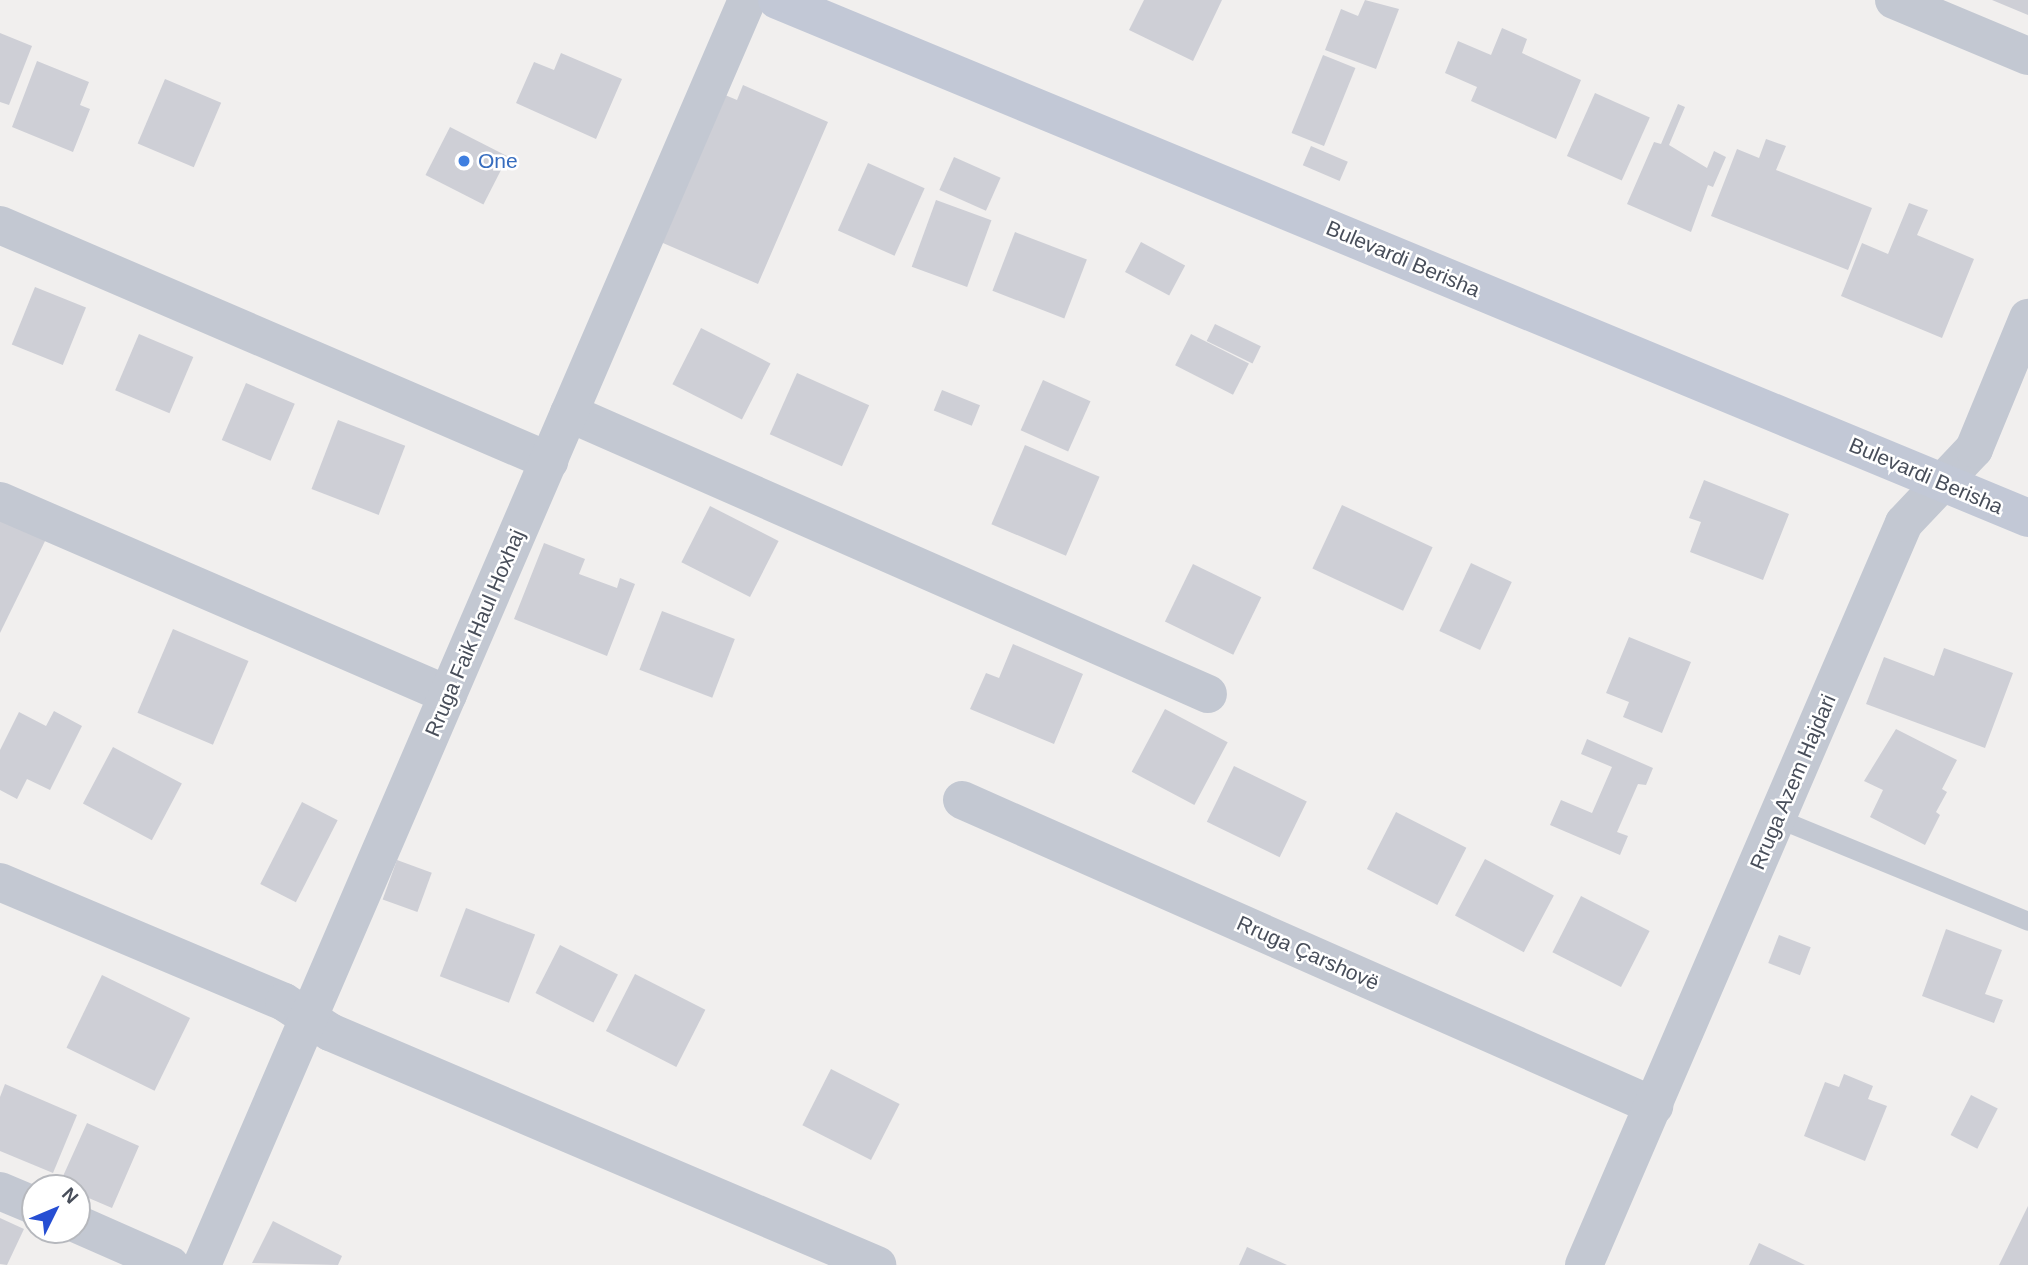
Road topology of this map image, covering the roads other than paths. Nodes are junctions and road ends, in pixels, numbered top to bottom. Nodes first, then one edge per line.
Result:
1 (747, 0) edge
2 (777, 0) edge
3 (1894, 0) edge
4 (2028, 56) edge
5 (0, 225) edge
6 (2028, 318) edge
7 (569, 413) junction
8 (549, 460) junction
9 (1942, 483) junction
10 (0, 500) edge
11 (2028, 518) edge
12 (1208, 694) dead end
13 (448, 695) junction
14 (962, 800) dead end
15 (1777, 818) junction
16 (0, 882) edge
17 (2028, 921) edge
18 (309, 1018) junction
19 (1654, 1106) junction
20 (0, 1191) edge
21 (21, 1200) edge
22 (91, 1230) edge
23 (170, 1265) edge
24 (202, 1265) edge
25 (877, 1265) edge
26 (1584, 1265) edge

1 - 7 street, Rruga Faik Haul Hoxhaj
2 - 9 main road, Bulevardi Berisha
3 - 4 street
5 - 8 street
6 - 9 street, Rruga Azem Hajdari
7 - 8 street, Rruga Faik Haul Hoxhaj
7 - 12 street
8 - 13 street, Rruga Faik Haul Hoxhaj
9 - 11 main road, Bulevardi Berisha
9 - 15 street, Rruga Azem Hajdari
10 - 13 street
13 - 18 street, Rruga Faik Haul Hoxhaj
14 - 19 street, Rruga Çarshovë
15 - 17 lane
15 - 19 street, Rruga Azem Hajdari
16 - 18 street
18 - 24 street, Rruga Faik Haul Hoxhaj
18 - 25 street
19 - 26 street, Rruga Azem Hajdari
20 - 21 street
22 - 23 street

